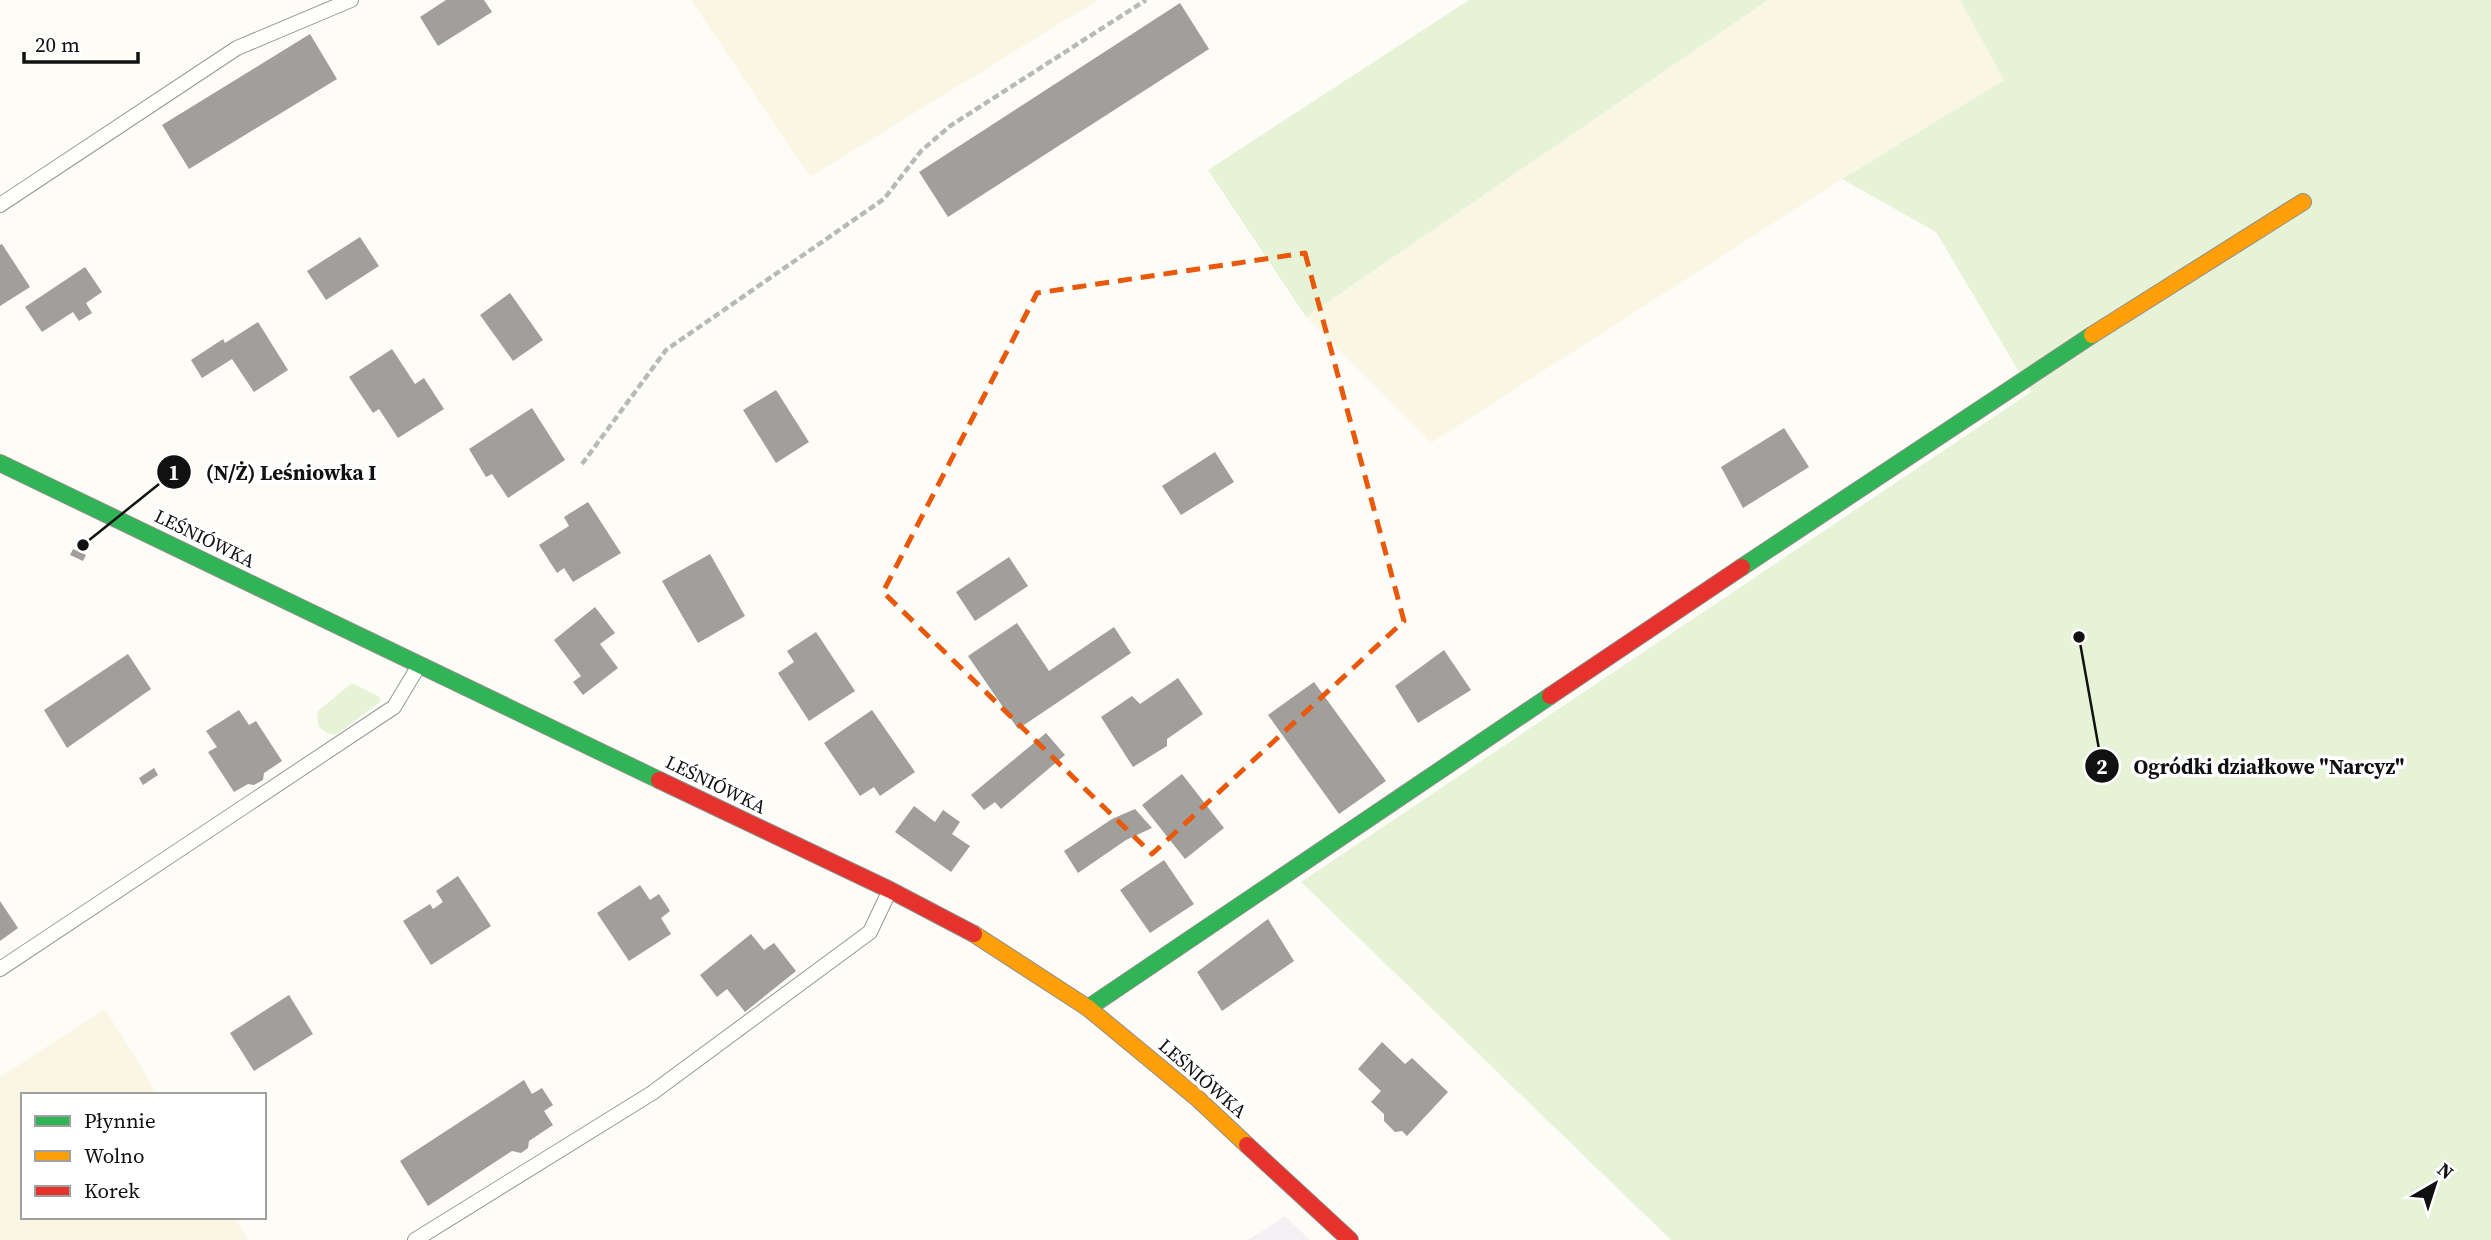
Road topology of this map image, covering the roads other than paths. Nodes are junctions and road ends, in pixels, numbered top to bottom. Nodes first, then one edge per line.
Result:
1 (351, 0) edge
2 (2303, 202) dead end
3 (0, 205) edge
4 (0, 463) edge
5 (419, 666) junction
6 (890, 890) junction
7 (0, 969) edge
8 (1088, 1008) junction
9 (415, 1240) edge
10 (1350, 1240) edge

1 - 3 lane
2 - 8 street
4 - 5 street, LEŚNIÓWKA
5 - 6 street, LEŚNIÓWKA
5 - 7 lane
6 - 8 street, LEŚNIÓWKA
6 - 9 lane
8 - 10 street, LEŚNIÓWKA

